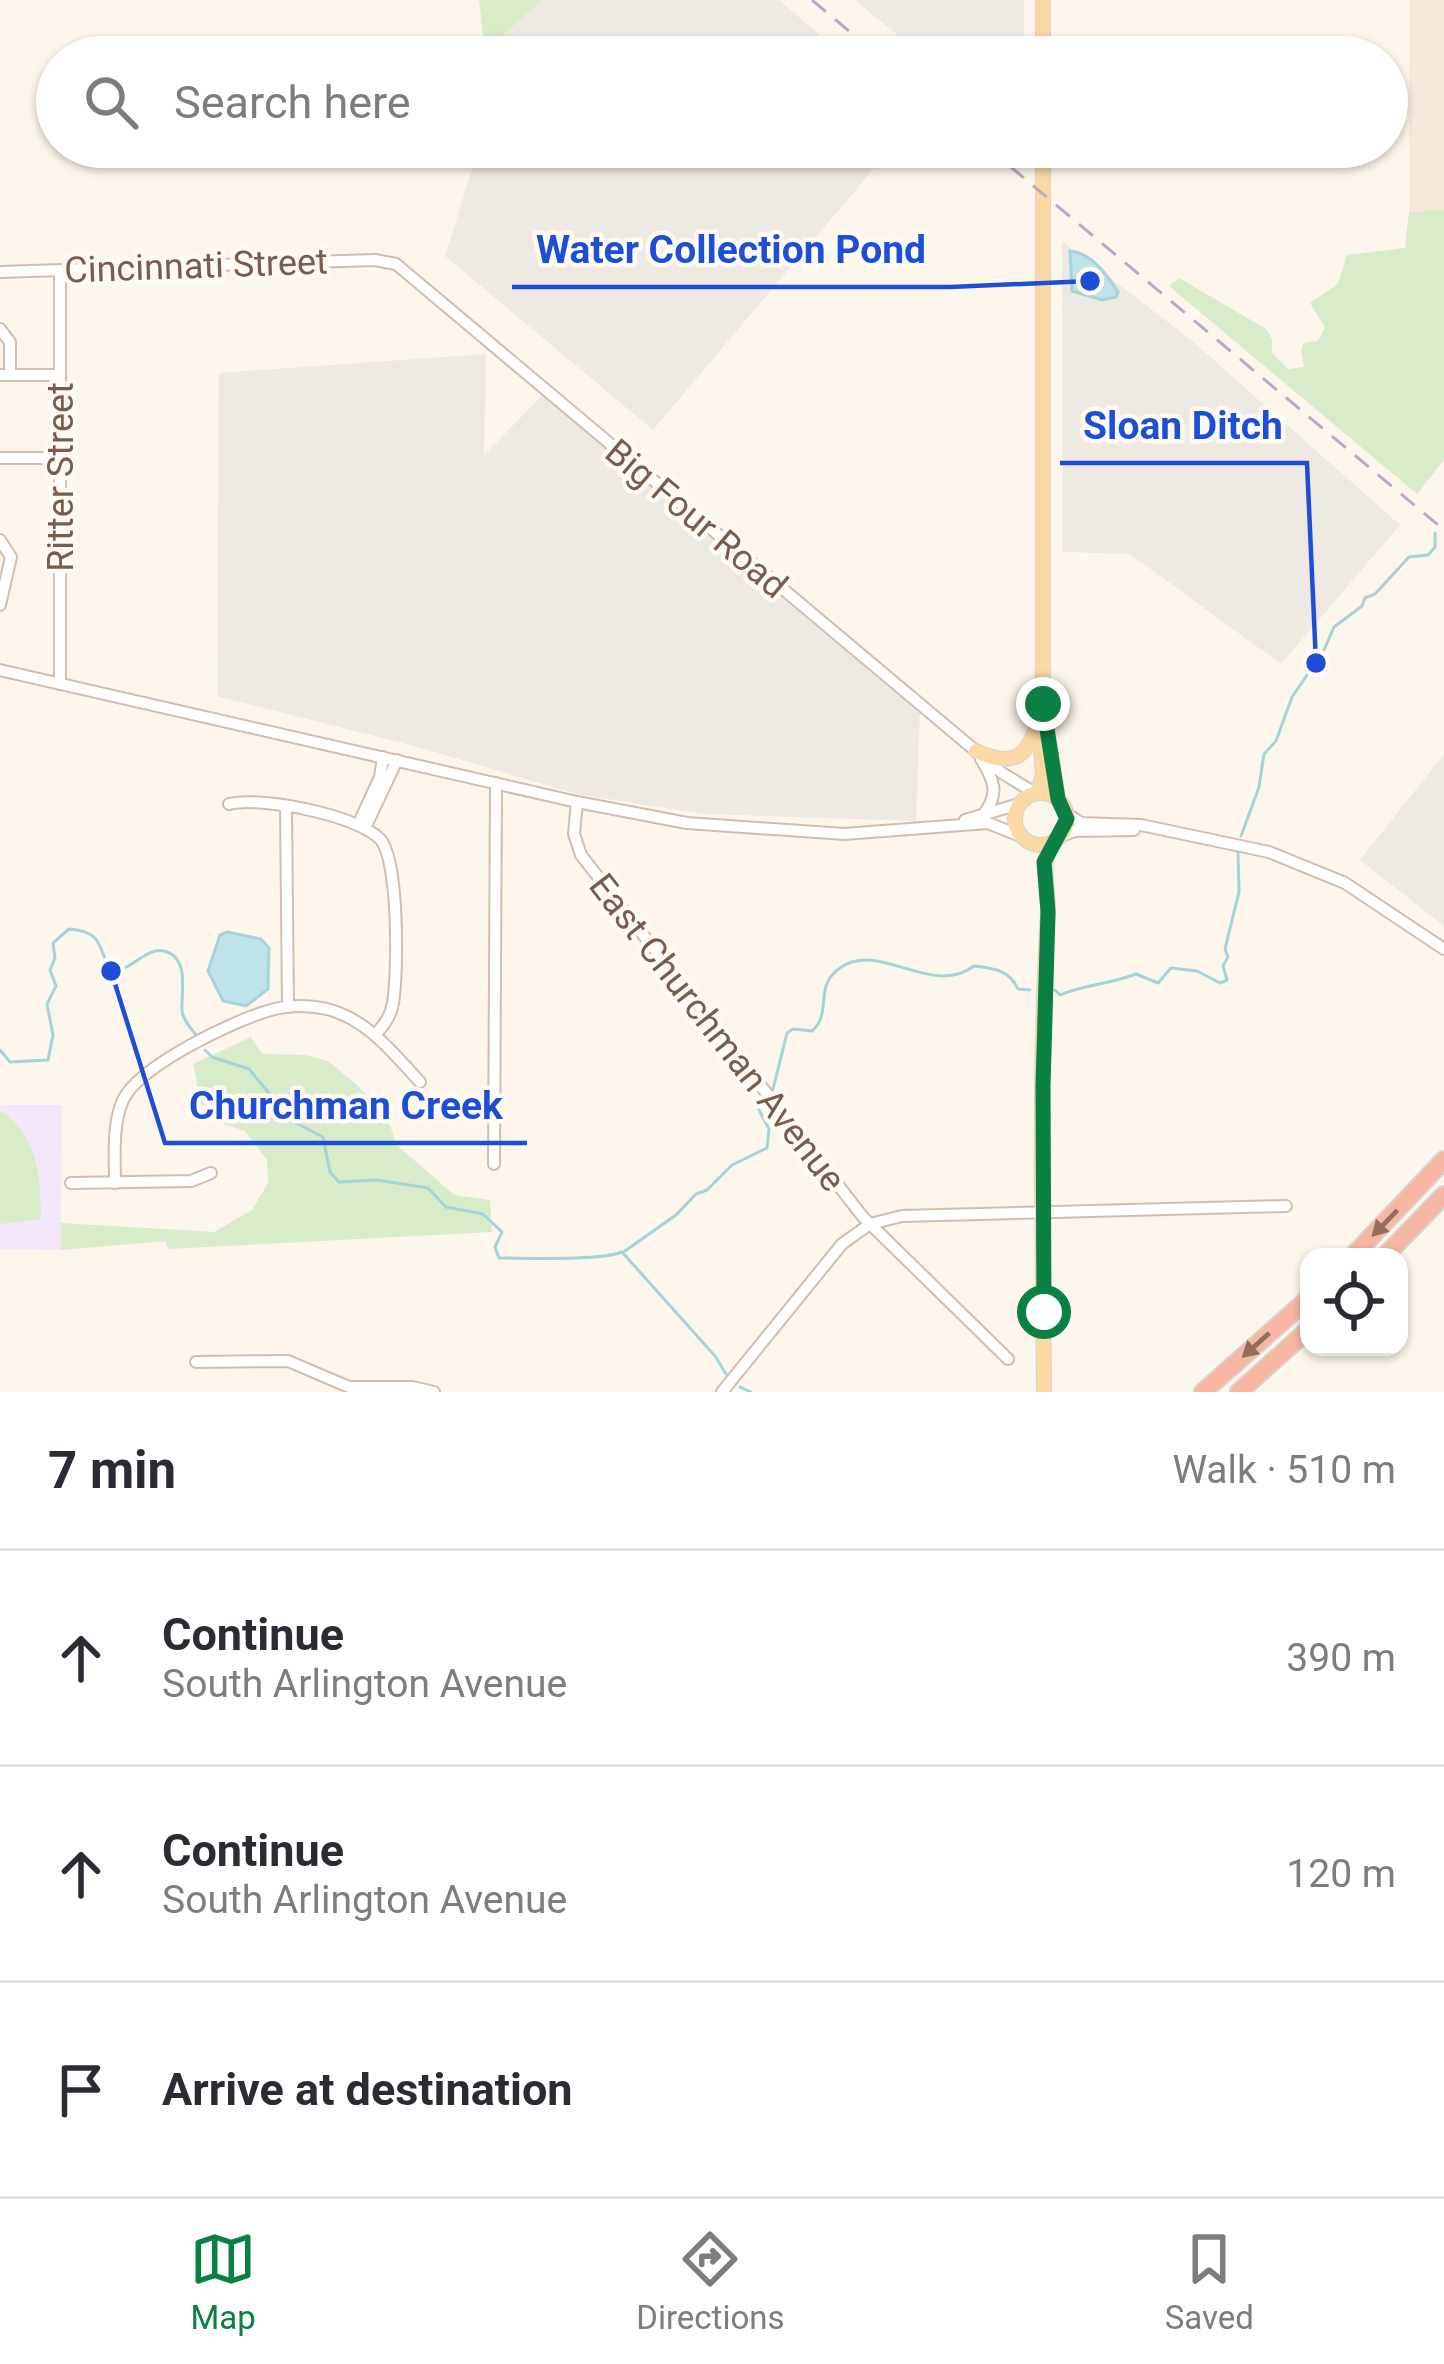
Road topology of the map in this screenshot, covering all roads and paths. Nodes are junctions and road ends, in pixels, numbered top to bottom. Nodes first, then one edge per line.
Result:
1 (1042, 0) edge
2 (1043, 36) edge
3 (1043, 168) edge
4 (391, 262) joint
5 (60, 270) junction
6 (0, 272) edge
7 (0, 328) edge
8 (5, 375) edge
9 (60, 375) junction
10 (0, 458) edge
11 (58, 458) junction
12 (3, 543) edge
13 (0, 604) edge
14 (0, 670) edge
15 (60, 683) junction
16 (1041, 712) junction
17 (976, 751) junction
18 (383, 757) junction
19 (397, 760) junction
20 (496, 783) junction
21 (1029, 798) junction
22 (1058, 799) junction
23 (577, 802) junction
24 (229, 804) dead end
25 (286, 807) junction
26 (1066, 813) junction
27 (983, 814) junction
28 (362, 826) junction
29 (1161, 830) junction
30 (899, 832) junction
31 (1025, 839) junction
32 (1056, 839) junction
33 (1045, 934) junction
34 (1444, 949) edge
35 (288, 1007) junction
36 (375, 1035) junction
37 (420, 1082) dead end
38 (1444, 1160) edge
39 (494, 1164) dead end
40 (212, 1173) dead end
41 (71, 1183) dead end
42 (115, 1183) junction
43 (1444, 1195) edge
44 (1286, 1206) dead end
45 (1043, 1212) junction
46 (870, 1224) junction
47 (1361, 1248) edge
48 (1393, 1248) edge
49 (1300, 1306) edge
50 (1300, 1337) edge
51 (1008, 1359) dead end
52 (196, 1362) dead end
53 (434, 1392) edge
54 (722, 1392) edge
55 (1044, 1392) edge
56 (1203, 1392) edge
57 (1239, 1392) edge

1 - 2 main road
3 - 16 main road
4 - 5 street, Cincinnati Street
4 - 17 street, Big Four Road
5 - 6 street, Cincinnati Street
5 - 9 street, Ritter Street
7 - 8 street
8 - 9 street
9 - 11 street, Ritter Street
10 - 11 street
11 - 15 street, Ritter Street
12 - 13 street
14 - 15 street
15 - 18 street
16 - 17 main road
16 - 21 main road
16 - 22 main road
17 - 21 street, Big Four Road
17 - 27 street
18 - 19 street
18 - 28 street
19 - 20 street
19 - 28 street
20 - 23 street
20 - 39 street
21 - 22 main road
21 - 27 street
21 - 31 main road
22 - 26 main road
23 - 30 street
23 - 46 street, East Churchman Avenue
24 - 25 street
25 - 28 street
25 - 35 street
26 - 29 street
26 - 32 main road
27 - 30 street
28 - 36 street
29 - 32 street
29 - 34 street
30 - 31 street
31 - 32 main road
31 - 33 main road
32 - 33 main road
33 - 45 main road
35 - 36 street
35 - 42 street
36 - 37 street
38 -> 47 highway
40 - 42 street
41 - 42 street
43 - 48 highway
44 - 45 street
45 - 46 street
45 - 55 main road
46 - 51 street, East Churchman Avenue
46 - 54 street
49 -> 56 highway
50 - 57 highway
52 - 53 street

